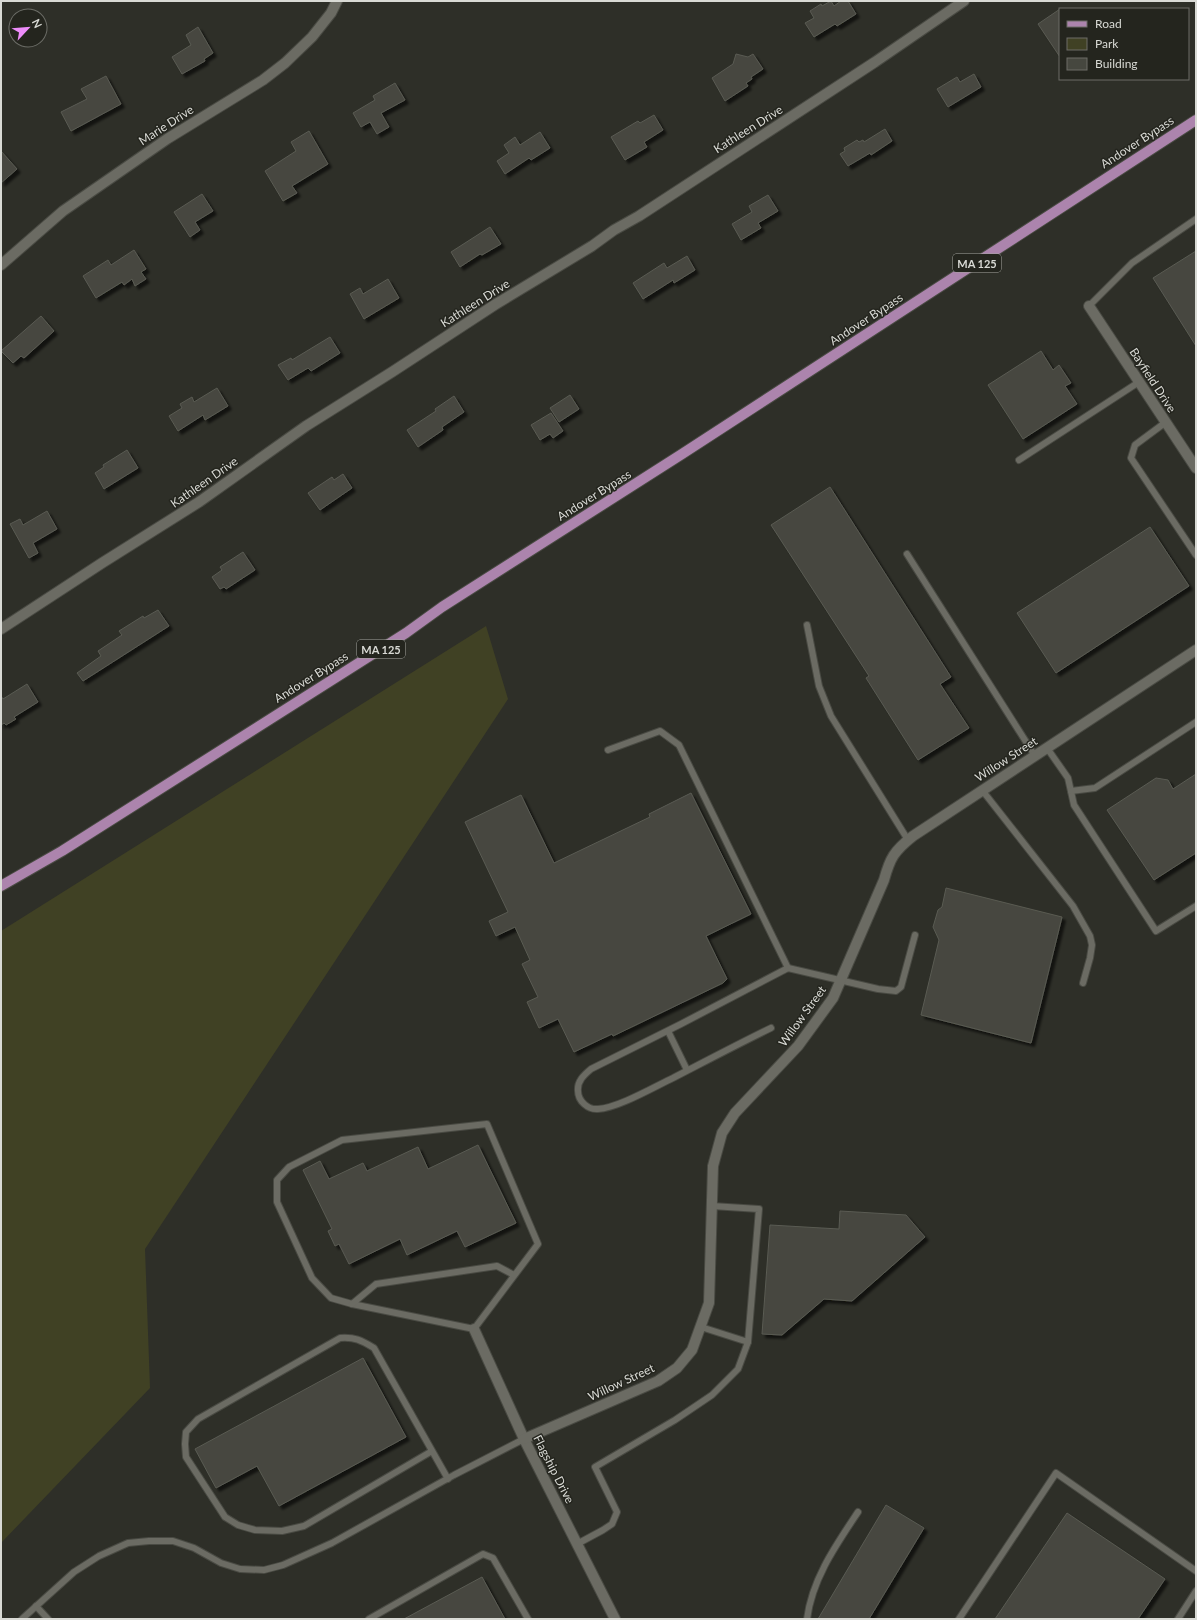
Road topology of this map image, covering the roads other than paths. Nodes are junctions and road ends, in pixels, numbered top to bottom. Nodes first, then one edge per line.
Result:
1 (337, 1) edge
2 (964, 1) edge
3 (1196, 120) edge
4 (1196, 218) edge
5 (1, 264) edge
6 (1089, 306) joint
7 (1139, 382) junction
8 (1166, 422) junction
9 (1019, 460) dead end
10 (1196, 468) edge
11 (907, 554) dead end
12 (1196, 555) edge
13 (807, 625) dead end
14 (1, 629) edge
15 (1196, 650) edge
16 (1196, 722) edge
17 (1047, 748) junction
18 (608, 750) dead end
19 (1035, 756) junction
20 (982, 790) junction
21 (1071, 791) junction
22 (908, 840) junction
23 (1, 886) edge
24 (1196, 906) edge
25 (915, 935) dead end
26 (788, 968) junction
27 (842, 980) junction
28 (1083, 983) dead end
29 (771, 1028) dead end
30 (668, 1031) junction
31 (687, 1070) junction
32 (712, 1206) junction
33 (514, 1275) junction
34 (352, 1304) junction
35 (701, 1327) junction
36 (474, 1329) junction
37 (748, 1342) junction
38 (524, 1439) junction
39 (432, 1451) junction
40 (448, 1479) junction
41 (858, 1512) dead end
42 (577, 1544) junction
43 (1196, 1571) edge
44 (1196, 1592) edge
45 (36, 1606) junction
46 (22, 1619) edge
47 (48, 1619) edge
48 (369, 1619) edge
49 (528, 1619) edge
50 (615, 1619) edge
51 (807, 1619) edge
52 (959, 1619) edge
53 (1178, 1619) edge

1 - 5 street, Marie Drive
2 - 14 street, Kathleen Drive
3 - 23 main road, Andover Bypass / MA 125
4 - 6 lane
6 - 7 street, Bayfield Drive
7 - 8 street, Bayfield Drive
7 - 9 lane
8 - 10 street, Bayfield Drive
8 - 12 lane
11 - 19 lane
13 - 22 lane
15 - 17 street, Willow Street
16 - 21 lane
17 - 19 street, Willow Street
17 - 21 lane
18 - 26 lane
19 - 20 street, Willow Street
20 - 22 street, Willow Street
20 - 28 lane
21 - 24 lane
22 - 27 street, Willow Street
25 - 27 lane
26 - 27 lane
26 - 30 lane
27 - 32 street, Willow Street
29 - 31 lane
30 - 31 lane
30 - 31 lane
32 - 35 street, Willow Street
32 - 37 lane
33 - 34 lane
33 - 34 lane
33 - 36 lane
34 - 36 lane
35 - 37 lane
35 - 38 street, Willow Street
36 - 38 street, Flagship Drive
37 - 42 lane
38 - 40 lane
38 - 42 street, Flagship Drive
39 - 39 lane
39 - 40 lane
40 - 45 lane
41 - 51 lane
42 - 50 street, Flagship Drive
43 - 52 lane
44 - 53 lane
45 - 46 lane
45 - 47 lane
48 - 49 lane

